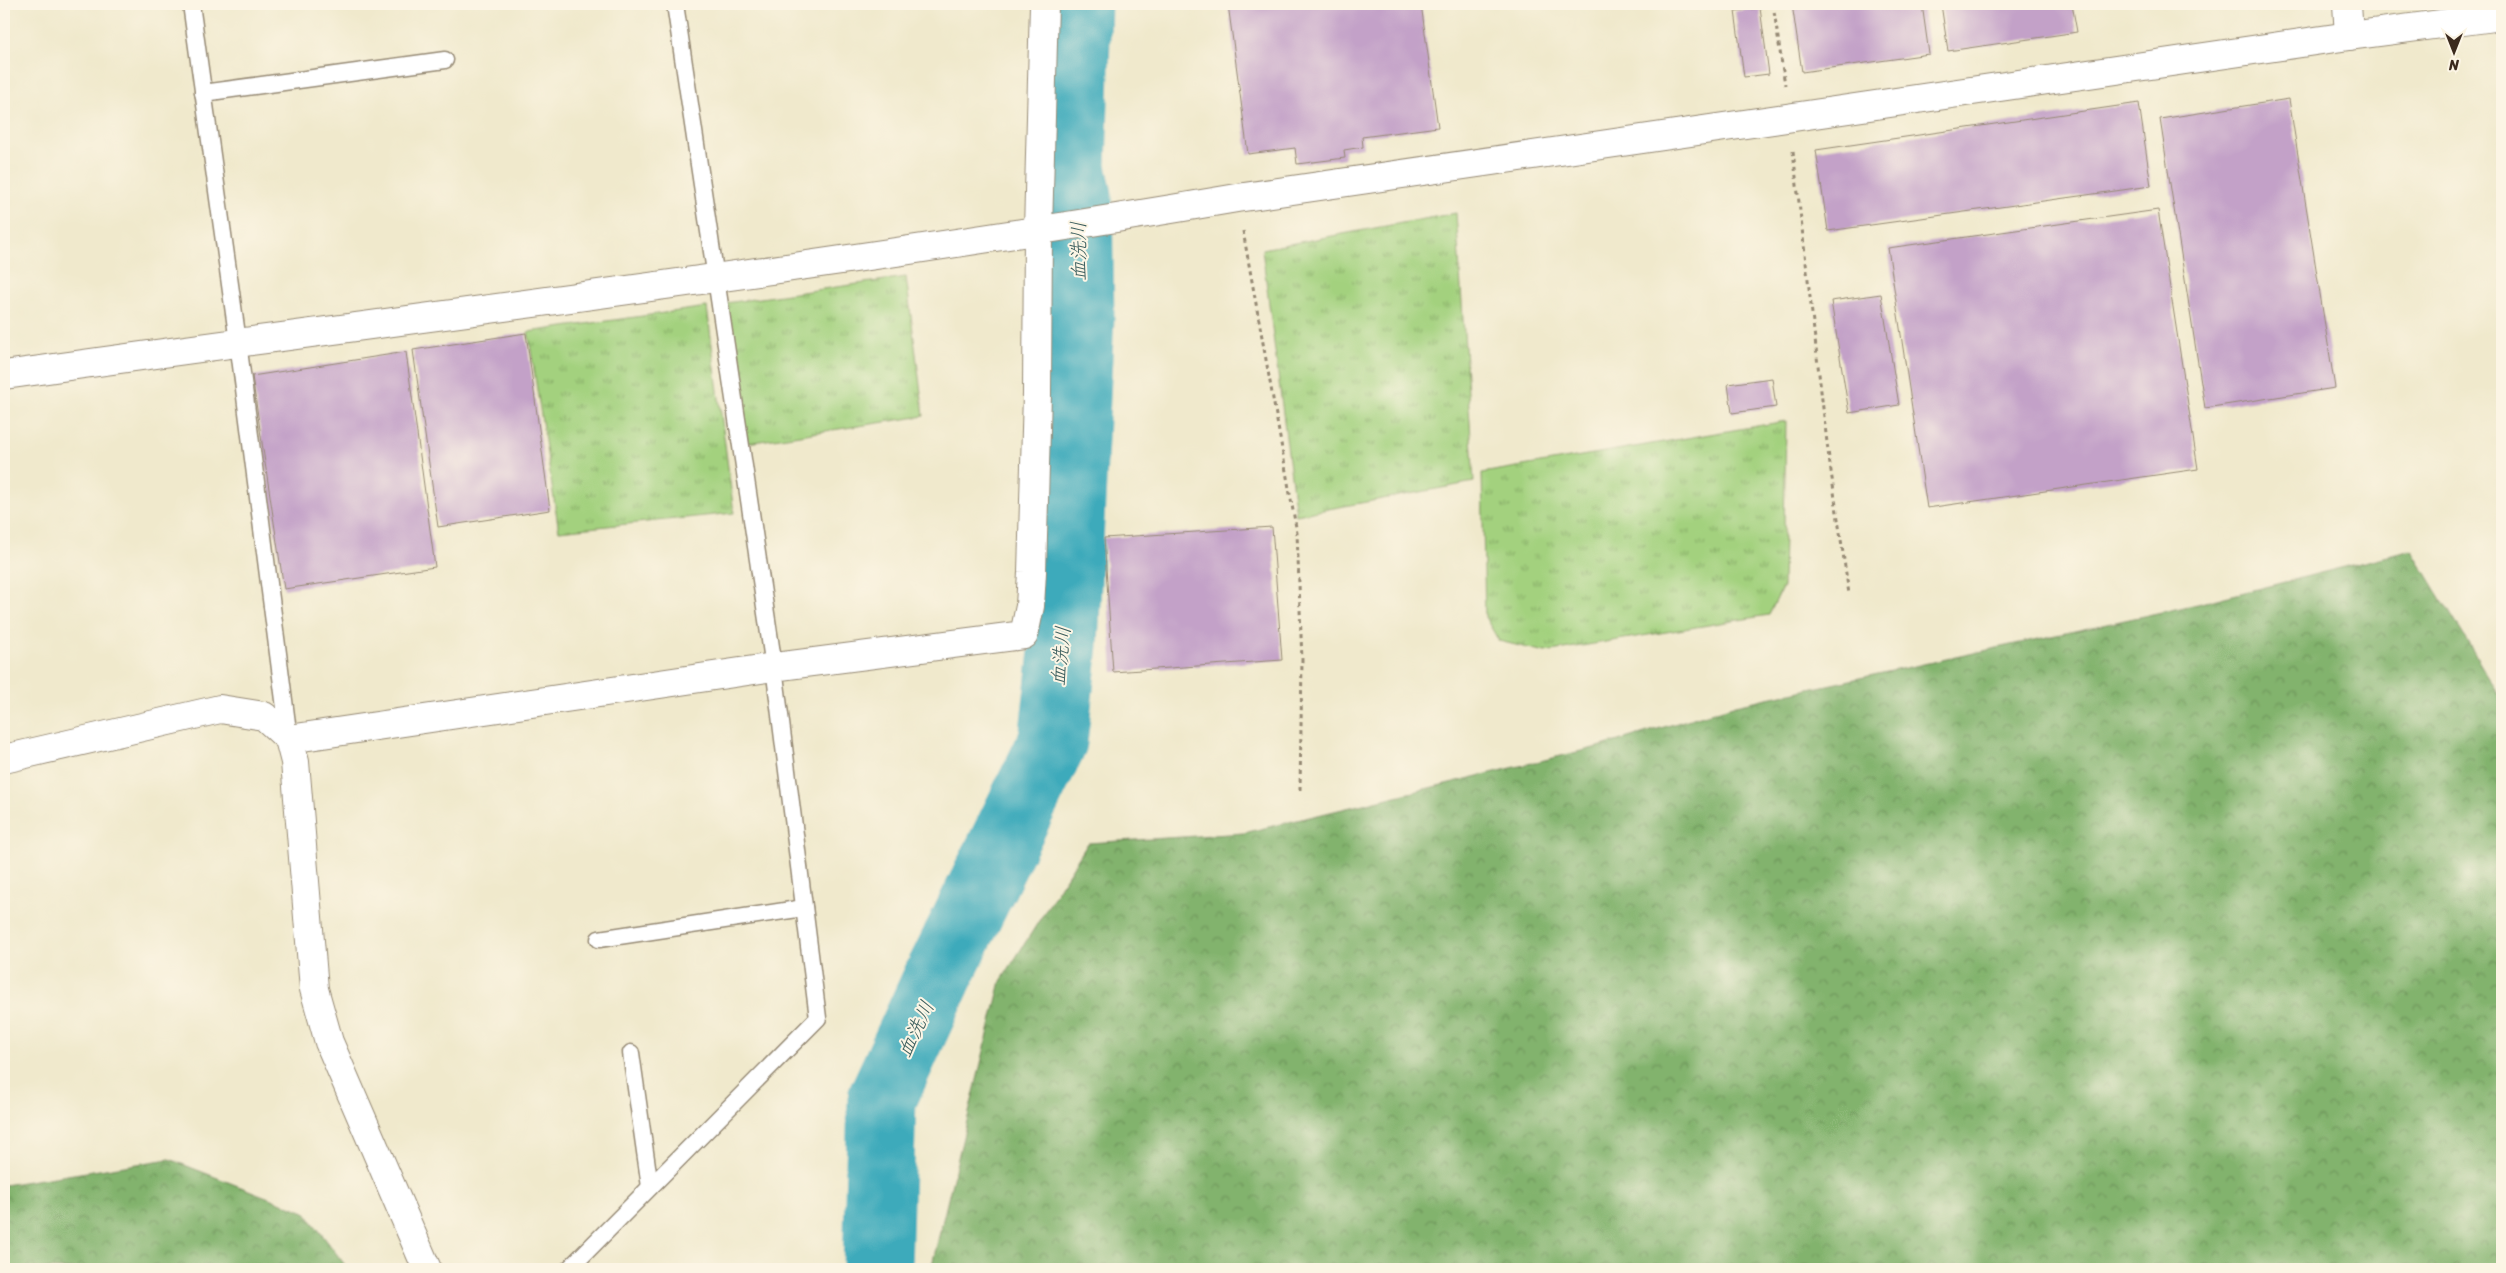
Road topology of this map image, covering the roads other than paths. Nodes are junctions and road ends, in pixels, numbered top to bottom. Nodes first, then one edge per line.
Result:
1 (191, 4) edge
2 (675, 4) edge
3 (1044, 4) edge
4 (2347, 4) edge
5 (2502, 16) edge
6 (2349, 36) junction
7 (445, 60) dead end
8 (203, 93) junction
9 (1049, 229) junction
10 (714, 278) junction
11 (238, 342) junction
12 (4, 375) edge
13 (774, 667) junction
14 (289, 739) junction
15 (4, 759) edge
16 (804, 908) junction
17 (599, 939) dead end
18 (631, 1053) dead end
19 (650, 1187) junction
20 (427, 1269) edge
21 (569, 1269) edge

1 - 8 lane
2 - 10 lane
3 - 9 street
4 - 6 street
5 - 6 street
6 - 9 street
7 - 8 lane
8 - 11 lane
9 - 10 street
9 - 13 street
10 - 11 street
10 - 13 lane
11 - 12 street
11 - 14 lane
13 - 14 street
13 - 16 lane
14 - 15 street
14 - 20 street
16 - 17 lane
16 - 19 lane
18 - 19 lane
19 - 21 lane

